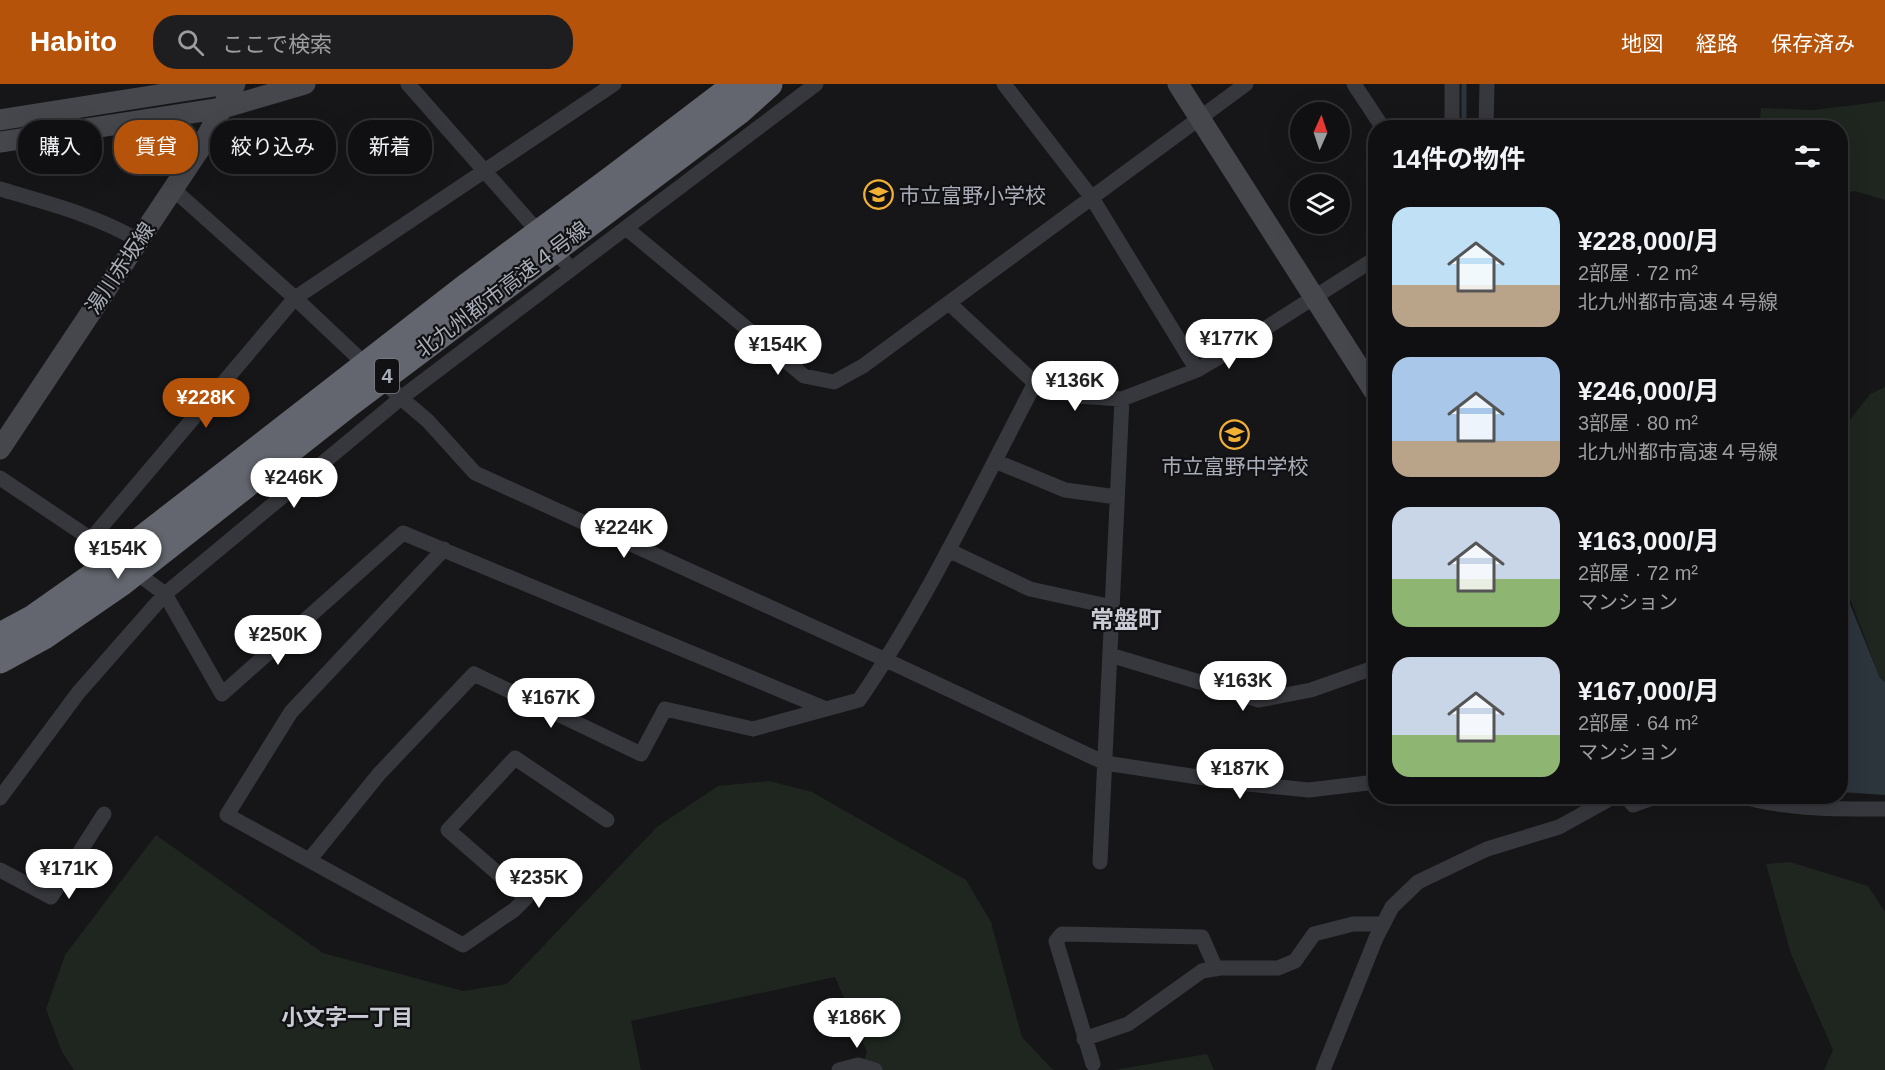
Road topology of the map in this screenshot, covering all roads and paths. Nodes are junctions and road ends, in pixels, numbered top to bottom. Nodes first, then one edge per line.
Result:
1 (227, 84) edge
2 (236, 84) edge
3 (305, 84) edge
4 (408, 84) edge
5 (614, 84) edge
6 (737, 84) edge
7 (751, 84) edge
8 (769, 84) edge
9 (816, 84) edge
10 (1004, 84) edge
11 (1178, 84) edge
12 (1246, 84) edge
13 (1354, 84) edge
14 (1452, 84) edge
15 (1487, 84) edge
16 (223, 108) junction
17 (778, 114) junction
18 (1200, 118) junction
19 (0, 120) edge
20 (1378, 120) edge
21 (1452, 120) edge
22 (1486, 120) edge
23 (0, 142) edge
24 (484, 171) junction
25 (0, 189) edge
26 (173, 189) junction
27 (1092, 198) junction
28 (626, 228) junction
29 (138, 240) junction
30 (1368, 263) edge
31 (571, 269) junction
32 (295, 298) junction
33 (1314, 298) junction
34 (949, 303) junction
35 (1197, 370) junction
36 (1368, 382) edge
37 (1035, 383) junction
38 (401, 398) junction
39 (1122, 399) junction
40 (0, 449) edge
41 (995, 461) junction
42 (0, 478) edge
43 (1118, 497) junction
44 (91, 539) junction
45 (444, 549) junction
46 (948, 550) junction
47 (165, 594) junction
48 (1112, 607) junction
49 (0, 636) edge
50 (1110, 655) junction
51 (0, 660) edge
52 (886, 660) junction
53 (1368, 670) edge
54 (826, 709) junction
55 (1105, 763) junction
56 (1368, 783) edge
57 (0, 798) edge
58 (1601, 804) edge
59 (1786, 804) edge
60 (1885, 809) edge
61 (104, 814) dead end
62 (607, 820) dead end
63 (310, 860) junction
64 (1100, 862) dead end
65 (0, 870) edge
66 (1383, 924) junction
67 (1216, 969) junction
68 (1084, 1039) junction
69 (1093, 1064) dead end
70 (839, 1070) edge
71 (875, 1070) edge
72 (1323, 1070) edge

1 - 19 street
2 - 16 street, 湯川赤坂線
3 - 16 street
4 - 24 street
5 - 24 street
6 - 49 highway, 北九州都市高速４号線 / 4, bridge
7 - 17 street
8 - 51 highway, 北九州都市高速４号線 / 4, bridge
9 - 17 street
10 - 27 street
11 - 18 street
12 - 18 street
13 - 20 street
14 - 21 street
15 - 22 street
16 - 23 street
16 - 26 street, 湯川赤坂線
17 - 28 street
18 - 27 street
18 - 33 street
24 - 31 street
24 - 32 street
25 - 29 street
26 - 29 street, 湯川赤坂線
26 - 32 street
27 - 34 street
27 - 35 street
28 - 31 street
28 - 34 street
29 - 40 street, 湯川赤坂線
30 - 33 street
31 - 38 street
32 - 38 street
32 - 44 street
33 - 35 street
33 - 36 street
34 - 37 street
35 - 39 street
37 - 39 street
37 - 41 street
38 - 47 street
38 - 52 street
39 - 43 street
41 - 43 street
41 - 46 street
42 - 44 street
43 - 48 street
44 - 47 street
45 - 47 street
45 - 54 street
45 - 63 street
46 - 48 street
46 - 52 street
47 - 57 street
48 - 50 street
50 - 53 street
50 - 55 street
52 - 54 street
52 - 55 street
54 - 63 street
55 - 56 street
55 - 64 street
58 - 66 street
59 - 60 street
61 - 65 street
62 - 63 street
66 - 67 street
66 - 72 street
67 - 68 street
67 - 68 street
68 - 69 street
70 - 71 street

